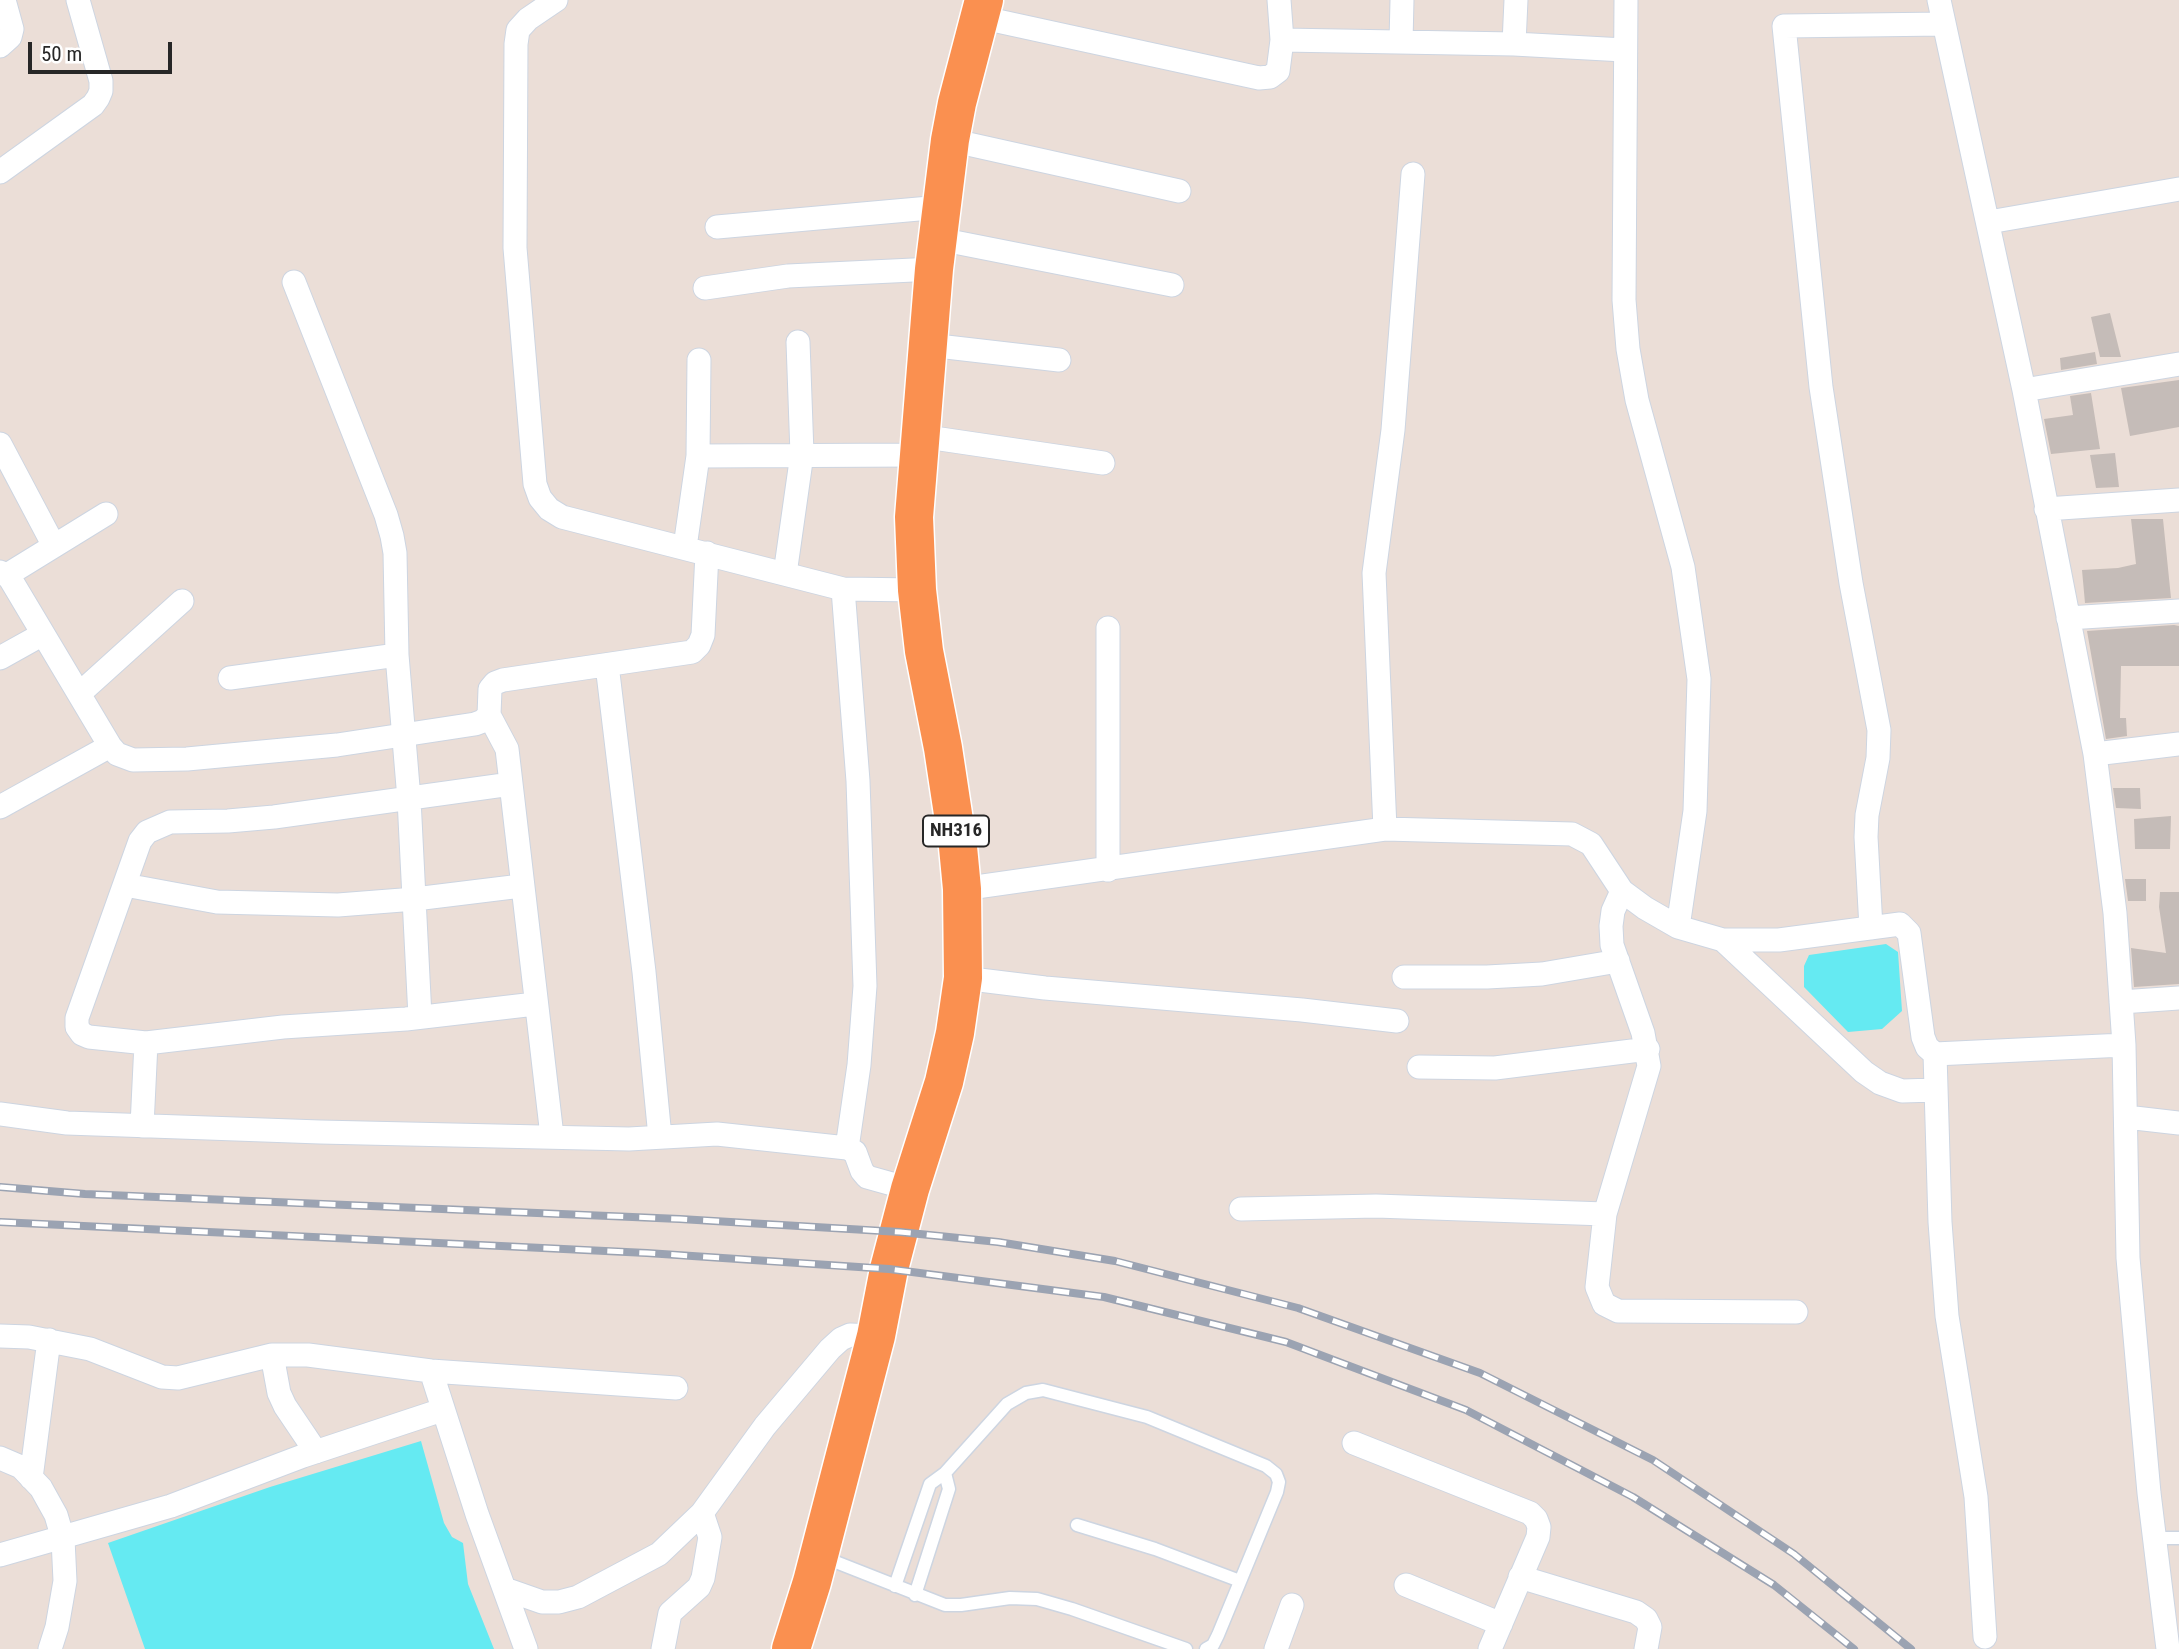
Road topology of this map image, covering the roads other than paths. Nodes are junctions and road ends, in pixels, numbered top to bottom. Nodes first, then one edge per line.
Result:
1 (4, 0) edge
2 (78, 0) edge
3 (556, 0) edge
4 (1279, 0) edge
5 (1402, 0) edge
6 (1516, 0) edge
7 (1626, 0) edge
8 (1939, 0) edge
9 (982, 9) edge
10 (1944, 24) junction
11 (1283, 40) junction
12 (1401, 42) junction
13 (1514, 44) junction
14 (0, 46) edge
15 (1624, 50) junction
16 (950, 140) junction
17 (0, 173) edge
18 (1413, 174) dead end
19 (2179, 189) edge
20 (1179, 191) dead end
21 (1989, 222) junction
22 (717, 227) dead end
23 (938, 238) junction
24 (295, 282) dead end
25 (1172, 285) dead end
26 (705, 288) dead end
27 (798, 342) dead end
28 (929, 345) junction
29 (699, 360) dead end
30 (1059, 360) dead end
31 (2179, 364) edge
32 (2024, 390) junction
33 (0, 444) edge
34 (920, 445) junction
35 (802, 454) junction
36 (698, 456) junction
37 (1103, 463) dead end
38 (2179, 500) edge
39 (2046, 509) junction
40 (106, 514) dead end
41 (54, 546) junction
42 (696, 550) junction
43 (4, 573) edge
44 (785, 574) junction
45 (843, 589) junction
46 (917, 590) junction
47 (182, 601) dead end
48 (2179, 611) edge
49 (2068, 618) junction
50 (1108, 628) dead end
51 (43, 634) junction
52 (397, 655) junction
53 (0, 658) edge
54 (607, 665) junction
55 (230, 678) dead end
56 (79, 694) junction
57 (489, 715) junction
58 (404, 734) junction
59 (2179, 744) edge
60 (110, 746) junction
61 (2095, 754) junction
62 (511, 784) junction
63 (409, 799) junction
64 (0, 807) edge
65 (1385, 829) junction
66 (1108, 870) junction
67 (125, 885) junction
68 (521, 886) junction
69 (962, 889) junction
70 (1622, 891) junction
71 (415, 899) junction
72 (1678, 927) junction
73 (1871, 928) junction
74 (1723, 940) junction
75 (1618, 961) junction
76 (1404, 977) dead end
77 (962, 978) junction
78 (2179, 998) edge
79 (2121, 1002) junction
80 (535, 1004) junction
81 (421, 1017) junction
82 (1397, 1021) dead end
83 (146, 1043) junction
84 (2124, 1045) junction
85 (1648, 1049) junction
86 (1936, 1054) junction
87 (1419, 1067) dead end
88 (1937, 1090) junction
89 (0, 1114) edge
90 (2126, 1116) junction
91 (2179, 1123) edge
92 (142, 1126) junction
93 (552, 1136) junction
94 (660, 1138) junction
95 (847, 1148) junction
96 (910, 1189) junction
97 (1241, 1209) dead end
98 (1605, 1214) junction
99 (1796, 1312) dead end
100 (0, 1336) edge
101 (876, 1336) junction
102 (49, 1340) junction
103 (272, 1355) junction
104 (431, 1371) junction
105 (676, 1388) dead end
106 (442, 1410) junction
107 (1354, 1443) dead end
108 (316, 1451) junction
109 (0, 1458) edge
110 (945, 1473) junction
111 (31, 1478) junction
112 (702, 1513) junction
113 (1077, 1525) dead end
114 (2155, 1538) junction
115 (2179, 1538) edge
116 (63, 1539) junction
117 (0, 1555) edge
118 (819, 1555) junction
119 (1520, 1577) junction
120 (1240, 1581) junction
121 (1406, 1585) dead end
122 (895, 1586) junction
123 (505, 1588) junction
124 (915, 1595) junction
125 (1292, 1605) dead end
126 (1501, 1624) junction
127 (1984, 1637) dead end
128 (50, 1649) edge
129 (526, 1649) edge
130 (663, 1649) edge
131 (791, 1649) edge
132 (1186, 1649) edge
133 (1206, 1649) edge
134 (1276, 1649) edge
135 (1490, 1649) edge
136 (1646, 1649) edge
137 (2168, 1649) edge

1 - 14 street
2 - 17 street
3 - 42 street
4 - 11 street
5 - 12 street
6 - 13 street
7 - 15 street
8 - 10 street
9 - 11 street
9 - 16 highway, NH316
10 - 21 street
10 - 73 street
11 - 12 street
12 - 13 street
13 - 15 street
15 - 72 street
16 - 20 street
16 - 23 highway, NH316
18 - 65 street
19 - 21 street
21 - 32 street
22 - 23 street
23 - 25 street
23 - 26 street
23 - 28 highway, NH316
24 - 52 street
27 - 35 street
28 - 30 street
28 - 34 highway, NH316
29 - 36 street
31 - 32 street
32 - 39 street
33 - 41 street
34 - 35 street
34 - 37 street
34 - 46 highway, NH316
35 - 36 street
35 - 44 street
36 - 42 street
38 - 39 street
39 - 49 street
40 - 41 street
41 - 43 street
42 - 44 street
42 - 54 street
43 - 51 street
44 - 45 street
45 - 46 street
45 - 95 street
46 - 69 highway, NH316
47 - 56 street
48 - 49 street
49 - 61 street
50 - 66 street
51 - 53 street
51 - 56 street
52 - 55 street
52 - 58 street
54 - 57 street
54 - 94 street
56 - 60 street
57 - 58 street
57 - 62 street
58 - 60 street
58 - 63 street
59 - 61 street
60 - 64 street
61 - 79 street
62 - 63 street
62 - 68 street
63 - 67 street
63 - 71 street
65 - 66 street
65 - 70 street
66 - 69 street
67 - 71 street
67 - 83 street
68 - 71 street
68 - 80 street
69 - 77 highway, NH316
70 - 72 street
70 - 75 street
71 - 81 street
72 - 74 street
73 - 74 street
73 - 86 street
74 - 88 street
75 - 76 street
75 - 85 street
77 - 82 street
77 - 96 highway, NH316
78 - 79 street
79 - 84 street
80 - 81 street
80 - 93 street
81 - 83 street
83 - 92 street
84 - 86 street
84 - 90 street
85 - 87 street
85 - 98 street
86 - 88 street
88 - 127 street
89 - 92 street
90 - 91 street
90 - 114 street
92 - 93 street
93 - 94 street
94 - 95 street
95 - 96 street
96 - 101 highway, NH316
97 - 98 street
98 - 99 street
100 - 102 street
101 - 112 street
101 - 118 highway, NH316
102 - 103 street
102 - 111 street
103 - 104 street
103 - 108 street
104 - 105 street
104 - 106 street
106 - 108 street
106 - 123 street
107 - 119 street
108 - 116 street
109 - 111 street
110 - 120 lane
110 - 122 lane
110 - 124 lane
111 - 116 street
112 - 123 street
112 - 130 street
113 - 120 lane
114 - 115 lane
114 - 137 street
116 - 117 street
116 - 128 street
118 - 122 lane
118 - 131 highway, NH316
119 - 126 street
119 - 136 street
120 - 133 lane
121 - 126 street
122 - 124 lane
123 - 129 street
124 - 132 lane
125 - 134 street
126 - 135 street

